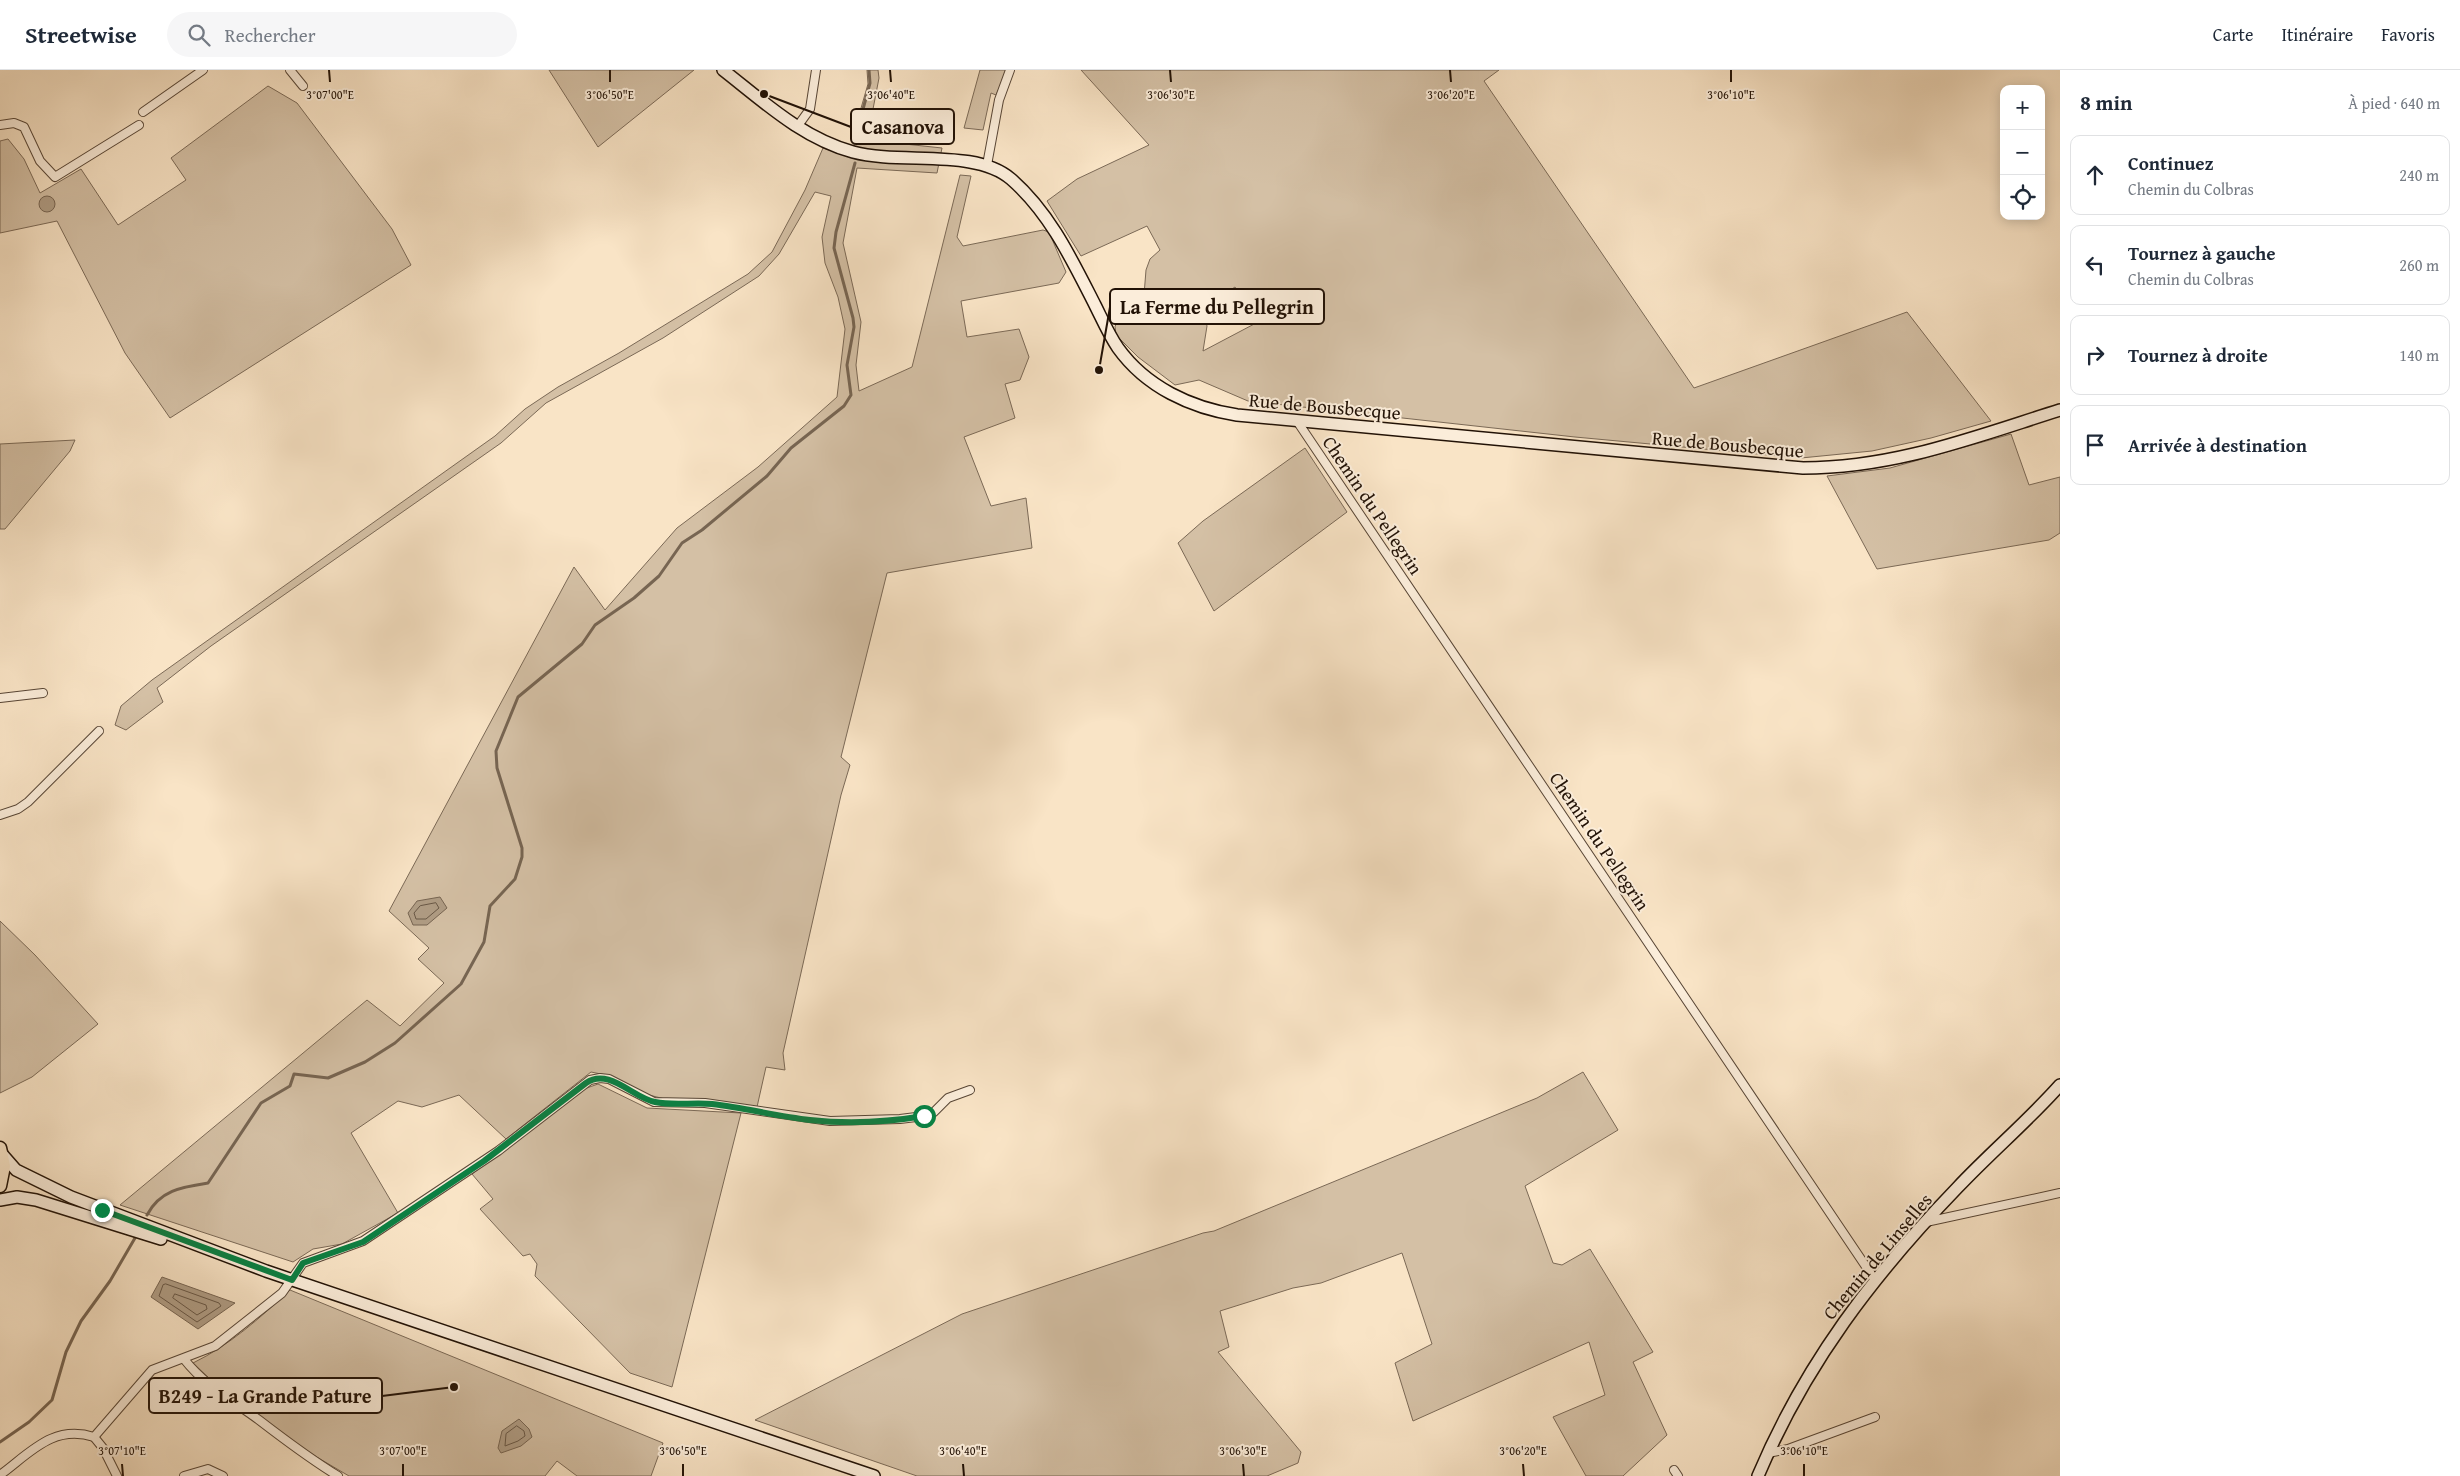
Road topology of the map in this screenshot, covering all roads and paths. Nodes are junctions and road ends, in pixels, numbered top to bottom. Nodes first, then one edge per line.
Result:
1 (203, 70) edge
2 (290, 70) edge
3 (723, 70) edge
4 (816, 70) edge
5 (1010, 70) edge
6 (303, 86) dead end
7 (143, 112) dead end
8 (0, 125) edge
9 (140, 126) dead end
10 (798, 127) junction
11 (987, 165) junction
12 (2060, 410) edge
13 (1297, 421) junction
14 (42, 693) dead end
15 (0, 698) edge
16 (99, 731) dead end
17 (0, 815) edge
18 (2060, 1085) edge
19 (970, 1090) dead end
20 (1, 1151) edge
21 (0, 1186) edge
22 (2060, 1193) edge
23 (0, 1200) edge
24 (1926, 1222) junction
25 (266, 1271) junction
26 (292, 1280) junction
27 (1875, 1280) junction
28 (184, 1359) junction
29 (1875, 1416) dead end
30 (94, 1437) junction
31 (1768, 1453) junction
32 (0, 1475) edge
33 (117, 1476) edge
34 (184, 1476) edge
35 (222, 1476) edge
36 (338, 1476) edge
37 (874, 1476) edge
38 (1758, 1476) edge

1 - 7 street
2 - 6 street
3 - 10 street, Rue de Bousbecque
4 - 10 street
5 - 11 street
8 - 9 street
10 - 11 street, Rue de Bousbecque
11 - 13 street, Rue de Bousbecque
12 - 13 street, Rue de Bousbecque
13 - 27 street, Chemin du Pellegrin
14 - 15 street
16 - 17 street
18 - 24 street, Chemin de Linselles
19 - 26 street
20 - 21 main road
20 - 25 street
22 - 24 street
23 - 25 street
24 - 27 street, Chemin de Linselles
25 - 26 street
26 - 28 street
26 - 37 street
27 - 31 street, Chemin de Linselles
28 - 30 street
28 - 36 street
29 - 31 street
30 - 32 street
30 - 33 street
31 - 38 street, Chemin de Linselles
34 - 35 street

